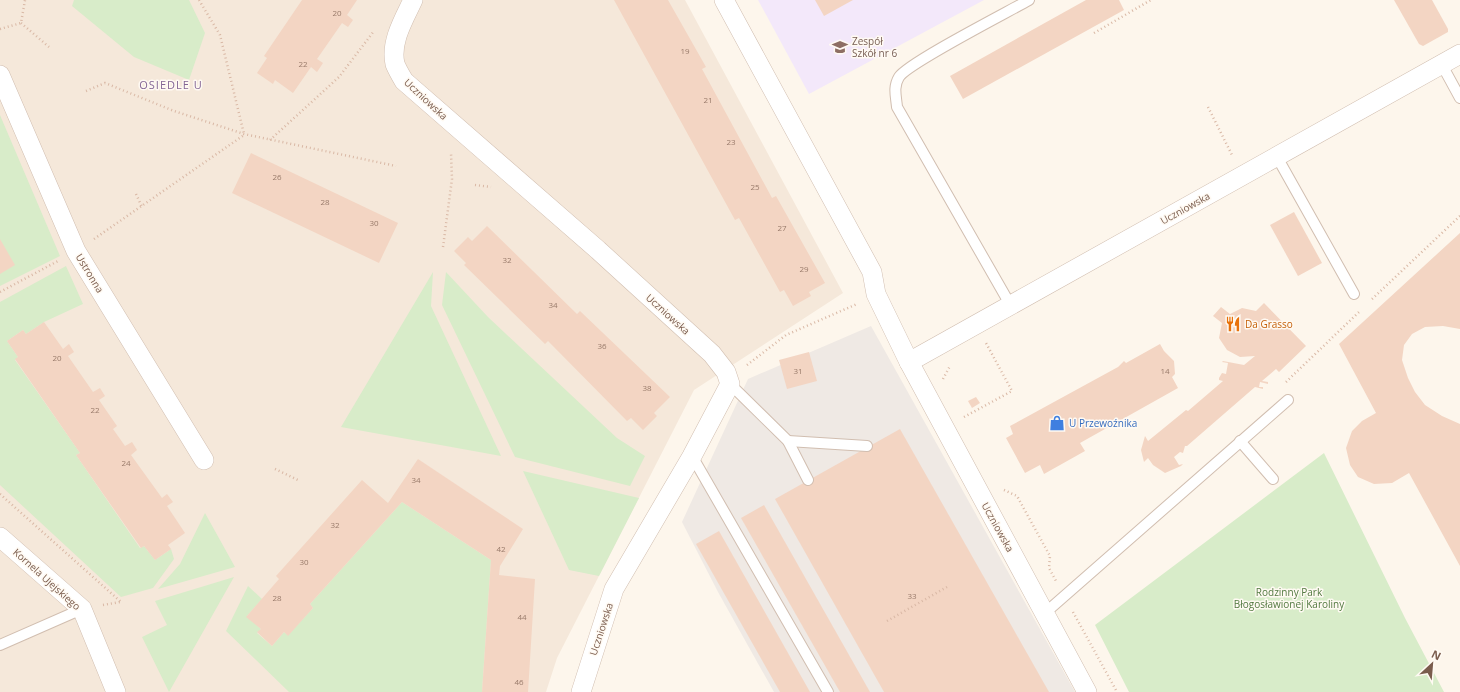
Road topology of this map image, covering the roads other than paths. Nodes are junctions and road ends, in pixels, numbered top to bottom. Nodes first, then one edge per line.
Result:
1 (413, 0) edge
2 (724, 0) edge
3 (1029, 0) edge
4 (1460, 54) edge
5 (1442, 65) junction
6 (0, 74) edge
7 (1460, 98) edge
8 (1277, 157) junction
9 (1354, 294) dead end
10 (1011, 306) junction
11 (909, 362) junction
12 (730, 384) junction
13 (1288, 400) dead end
14 (788, 441) junction
15 (1240, 441) junction
16 (867, 446) dead end
17 (692, 456) junction
18 (204, 460) dead end
19 (1273, 479) dead end
20 (808, 480) dead end
21 (0, 537) edge
22 (82, 609) junction
23 (1044, 613) junction
24 (0, 645) edge
25 (116, 692) edge
26 (581, 692) edge
27 (828, 692) edge
28 (1087, 692) edge

1 - 12 street, Uczniowska
2 - 11 street, Uczniowska
3 - 10 lane
4 - 5 street, Uczniowska
5 - 7 lane
5 - 8 street, Uczniowska
6 - 18 street, Ustronna
8 - 9 lane
8 - 10 street, Uczniowska
10 - 11 street, Uczniowska
11 - 23 street, Uczniowska
12 - 14 lane
12 - 17 street, Uczniowska
13 - 15 lane
14 - 16 lane
14 - 20 lane
15 - 19 lane
15 - 23 lane
17 - 26 street, Uczniowska
17 - 27 lane
21 - 22 street, Kornela Ujejskiego
22 - 24 lane
22 - 25 street, Kornela Ujejskiego
23 - 28 street, Uczniowska

